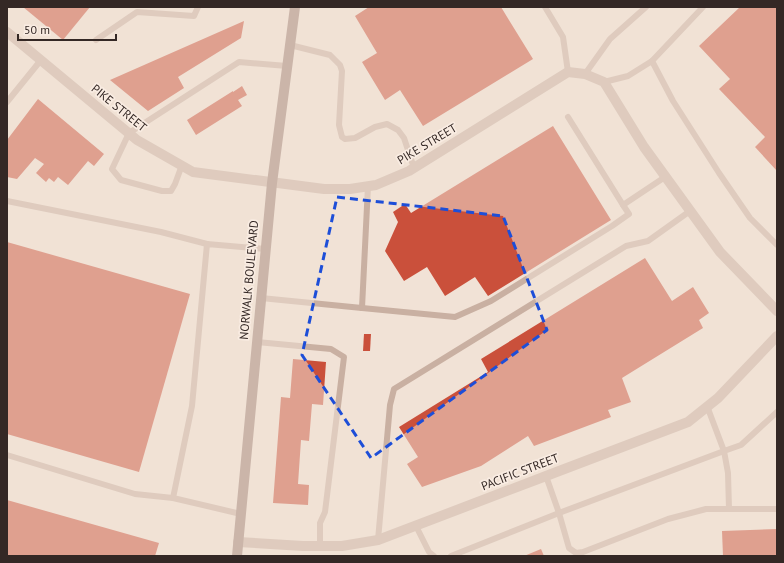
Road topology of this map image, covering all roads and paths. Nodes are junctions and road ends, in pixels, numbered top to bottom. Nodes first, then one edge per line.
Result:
1 (198, 7) edge
2 (295, 7) edge
3 (545, 7) edge
4 (646, 7) edge
5 (703, 7) edge
6 (7, 32) edge
7 (96, 40) dead end
8 (290, 45) junction
9 (41, 60) junction
10 (652, 60) junction
11 (287, 66) junction
12 (568, 72) junction
13 (585, 74) junction
14 (604, 82) junction
15 (7, 102) edge
16 (568, 116) dead end
17 (129, 133) junction
18 (182, 166) junction
19 (414, 168) junction
20 (665, 177) junction
21 (272, 183) junction
22 (368, 186) junction
23 (7, 202) edge
24 (623, 205) junction
25 (690, 211) junction
26 (207, 244) junction
27 (777, 245) edge
28 (266, 249) junction
29 (261, 298) junction
30 (362, 308) junction
31 (777, 311) edge
32 (777, 336) edge
33 (257, 342) junction
34 (707, 406) junction
35 (777, 412) edge
36 (724, 451) junction
37 (7, 455) edge
38 (546, 476) junction
39 (173, 498) junction
40 (729, 509) junction
41 (777, 509) edge
42 (559, 513) junction
43 (240, 514) junction
44 (416, 526) junction
45 (378, 540) junction
46 (238, 542) junction
47 (320, 546) junction
48 (237, 556) edge
49 (434, 556) edge
50 (451, 556) edge

1 - 7 lane
2 - 8 main road, NORWALK BOULEVARD
3 - 12 lane
4 - 13 lane
5 - 10 lane
6 - 9 street, PIKE STREET
8 - 11 main road, NORWALK BOULEVARD
8 - 19 lane
9 - 15 lane
9 - 17 street, PIKE STREET
10 - 14 lane
10 - 27 lane
11 - 17 lane
11 - 21 main road, NORWALK BOULEVARD
12 - 13 street
12 - 19 street, PIKE STREET
13 - 14 street
14 - 20 street
16 - 24 lane
17 - 18 street, PIKE STREET
17 - 18 lane
18 - 21 street, PIKE STREET
19 - 22 street, PIKE STREET
20 - 24 lane
20 - 25 street
21 - 22 street, PIKE STREET
21 - 28 main road, NORWALK BOULEVARD
22 - 30 lane
23 - 26 lane
24 - 30 lane
25 - 31 street
25 - 45 lane
26 - 28 lane
26 - 39 lane
28 - 29 main road, NORWALK BOULEVARD
29 - 30 lane
29 - 33 main road, NORWALK BOULEVARD
32 - 34 street, PACIFIC STREET
33 - 43 main road, NORWALK BOULEVARD
33 - 47 lane
34 - 36 lane
34 - 38 street, PACIFIC STREET
35 - 36 lane
36 - 40 lane
36 - 42 lane
37 - 39 lane
38 - 42 lane
38 - 44 street, PACIFIC STREET
39 - 43 lane
40 - 41 lane
40 - 42 lane
42 - 50 lane
43 - 46 main road, NORWALK BOULEVARD
44 - 45 street, PACIFIC STREET
44 - 49 lane
45 - 47 street, PACIFIC STREET
46 - 47 street, PACIFIC STREET
46 - 48 main road, NORWALK BOULEVARD

